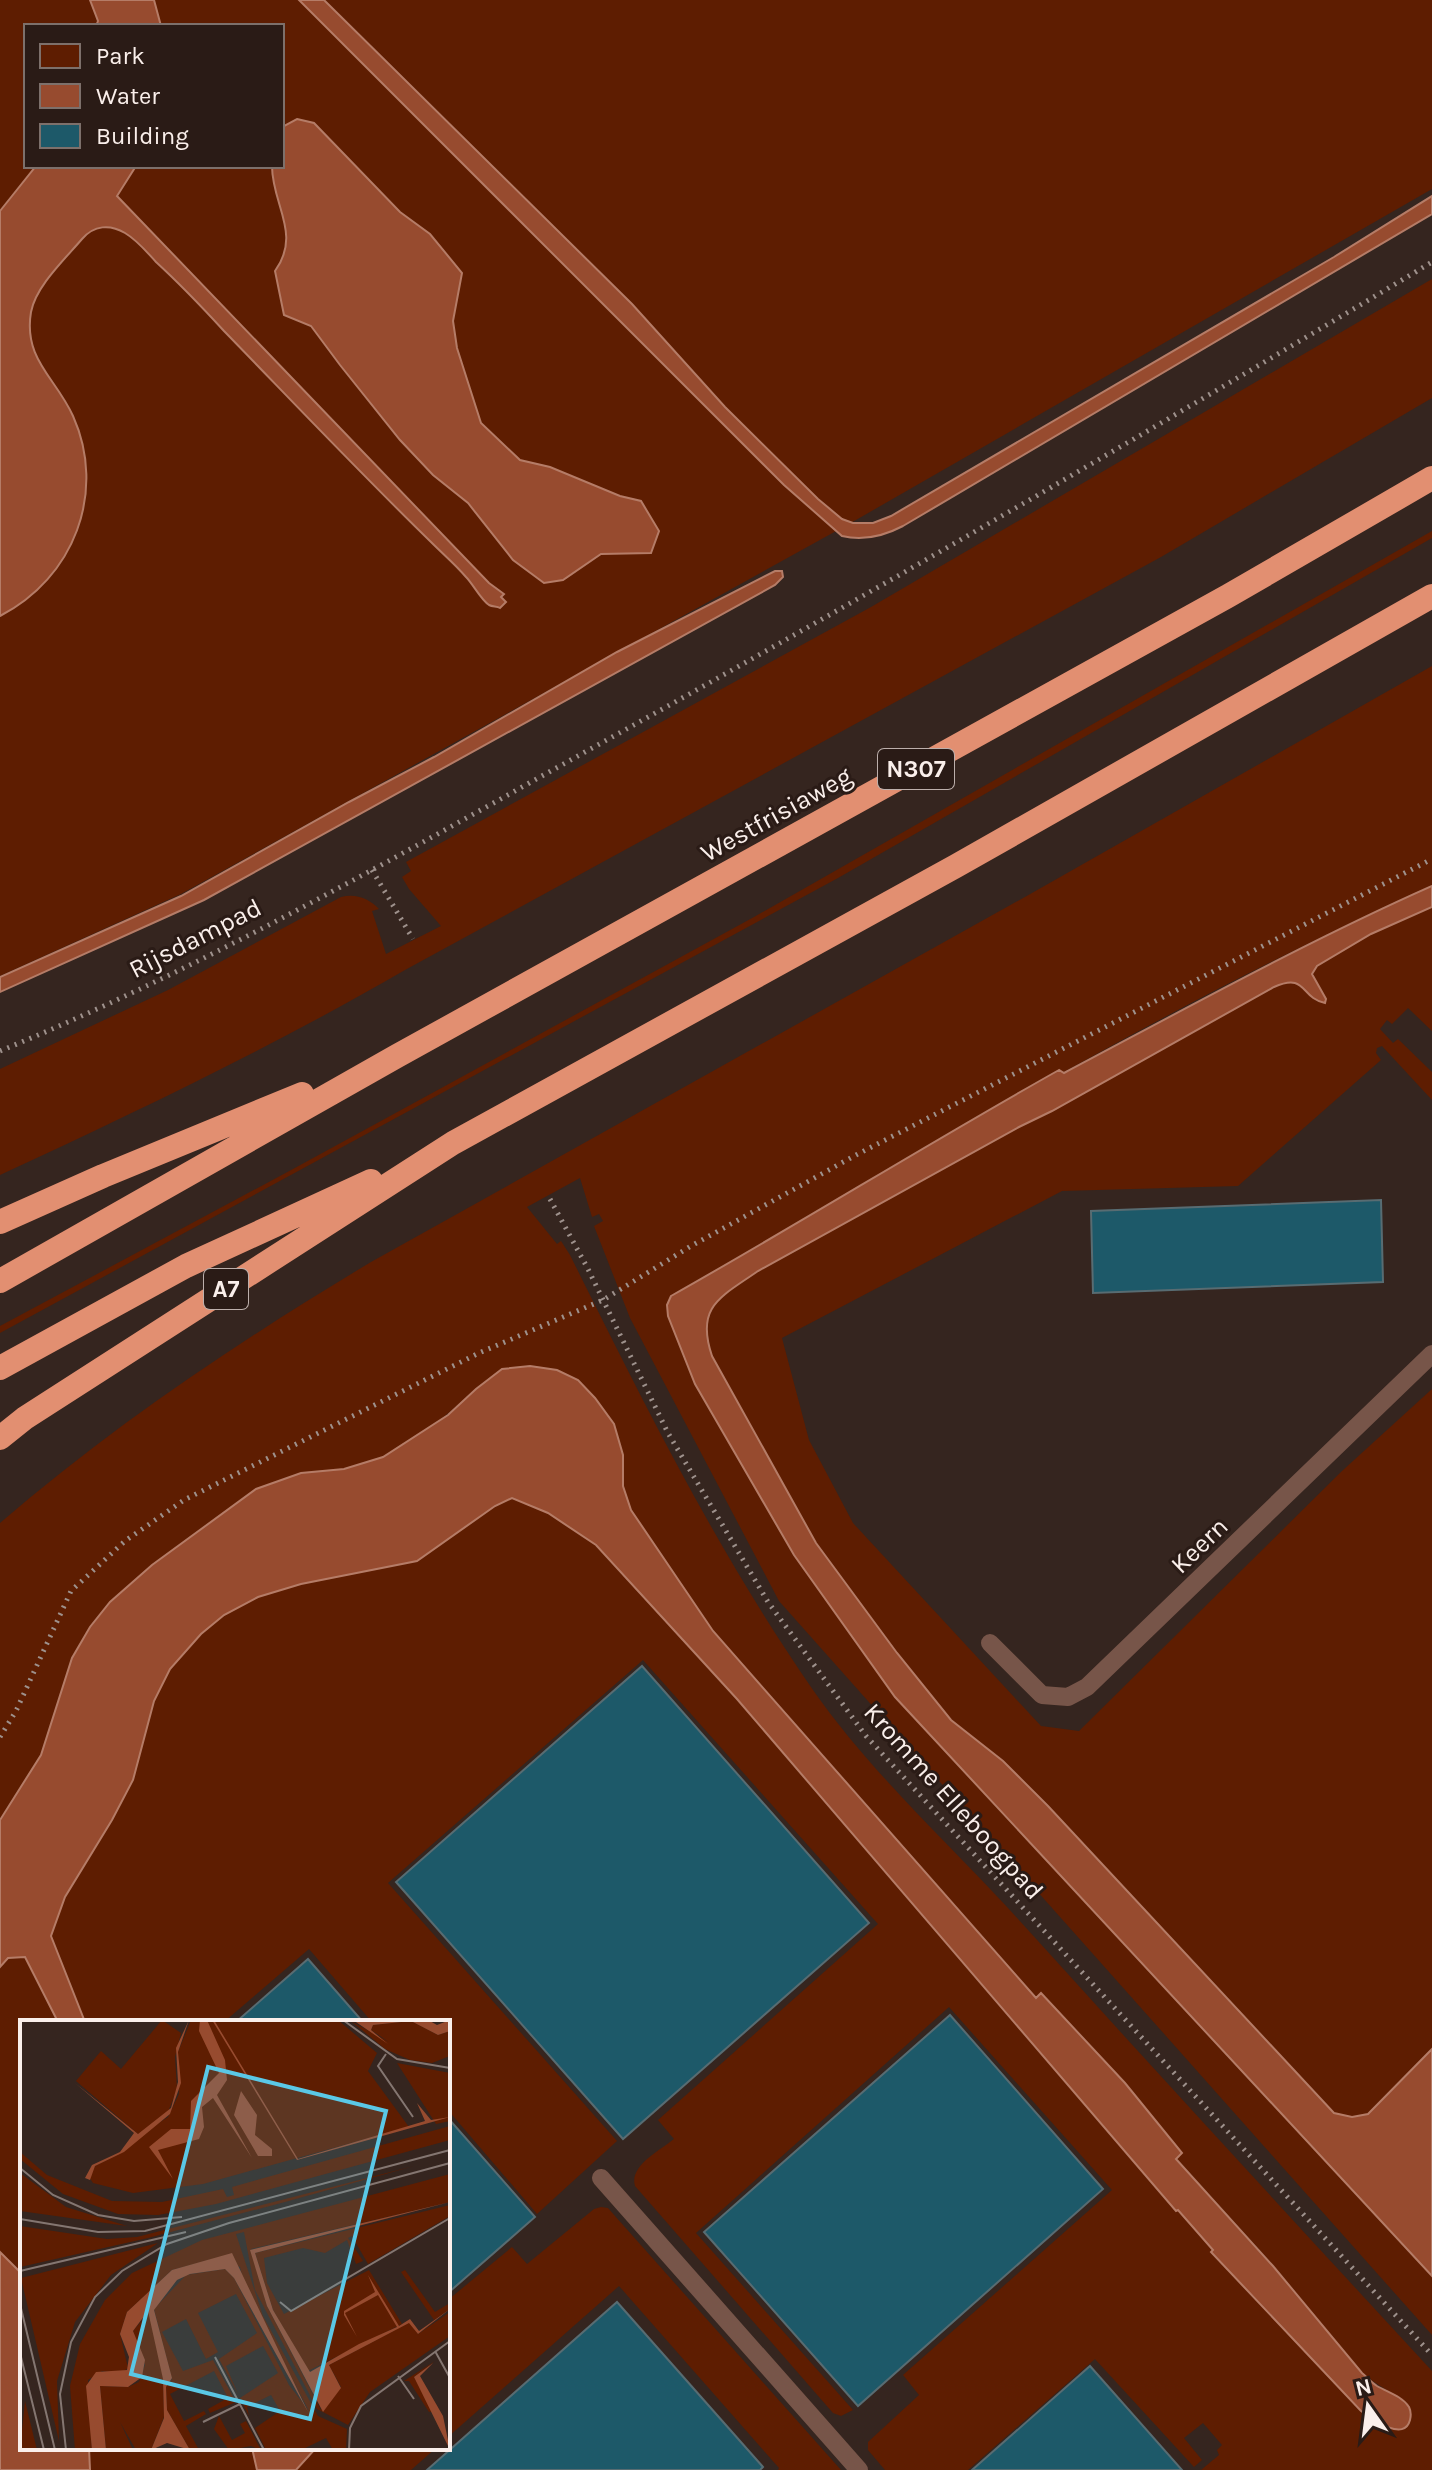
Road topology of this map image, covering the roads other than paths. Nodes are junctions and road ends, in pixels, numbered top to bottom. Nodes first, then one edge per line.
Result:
1 (1432, 478) edge
2 (1432, 596) edge
3 (397, 1056) junction
4 (453, 1143) junction
5 (0, 1222) edge
6 (0, 1281) edge
7 (1432, 1354) edge
8 (0, 1368) edge
9 (0, 1438) edge
10 (990, 1643) dead end
11 (601, 2178) dead end
12 (859, 2470) edge

1 - 3 highway, Westfrisiaweg / N307
2 - 4 highway
3 - 5 highway
3 - 6 highway
4 - 8 highway, A7
4 - 9 highway, A7
7 - 10 lane, Keern
11 - 12 lane

